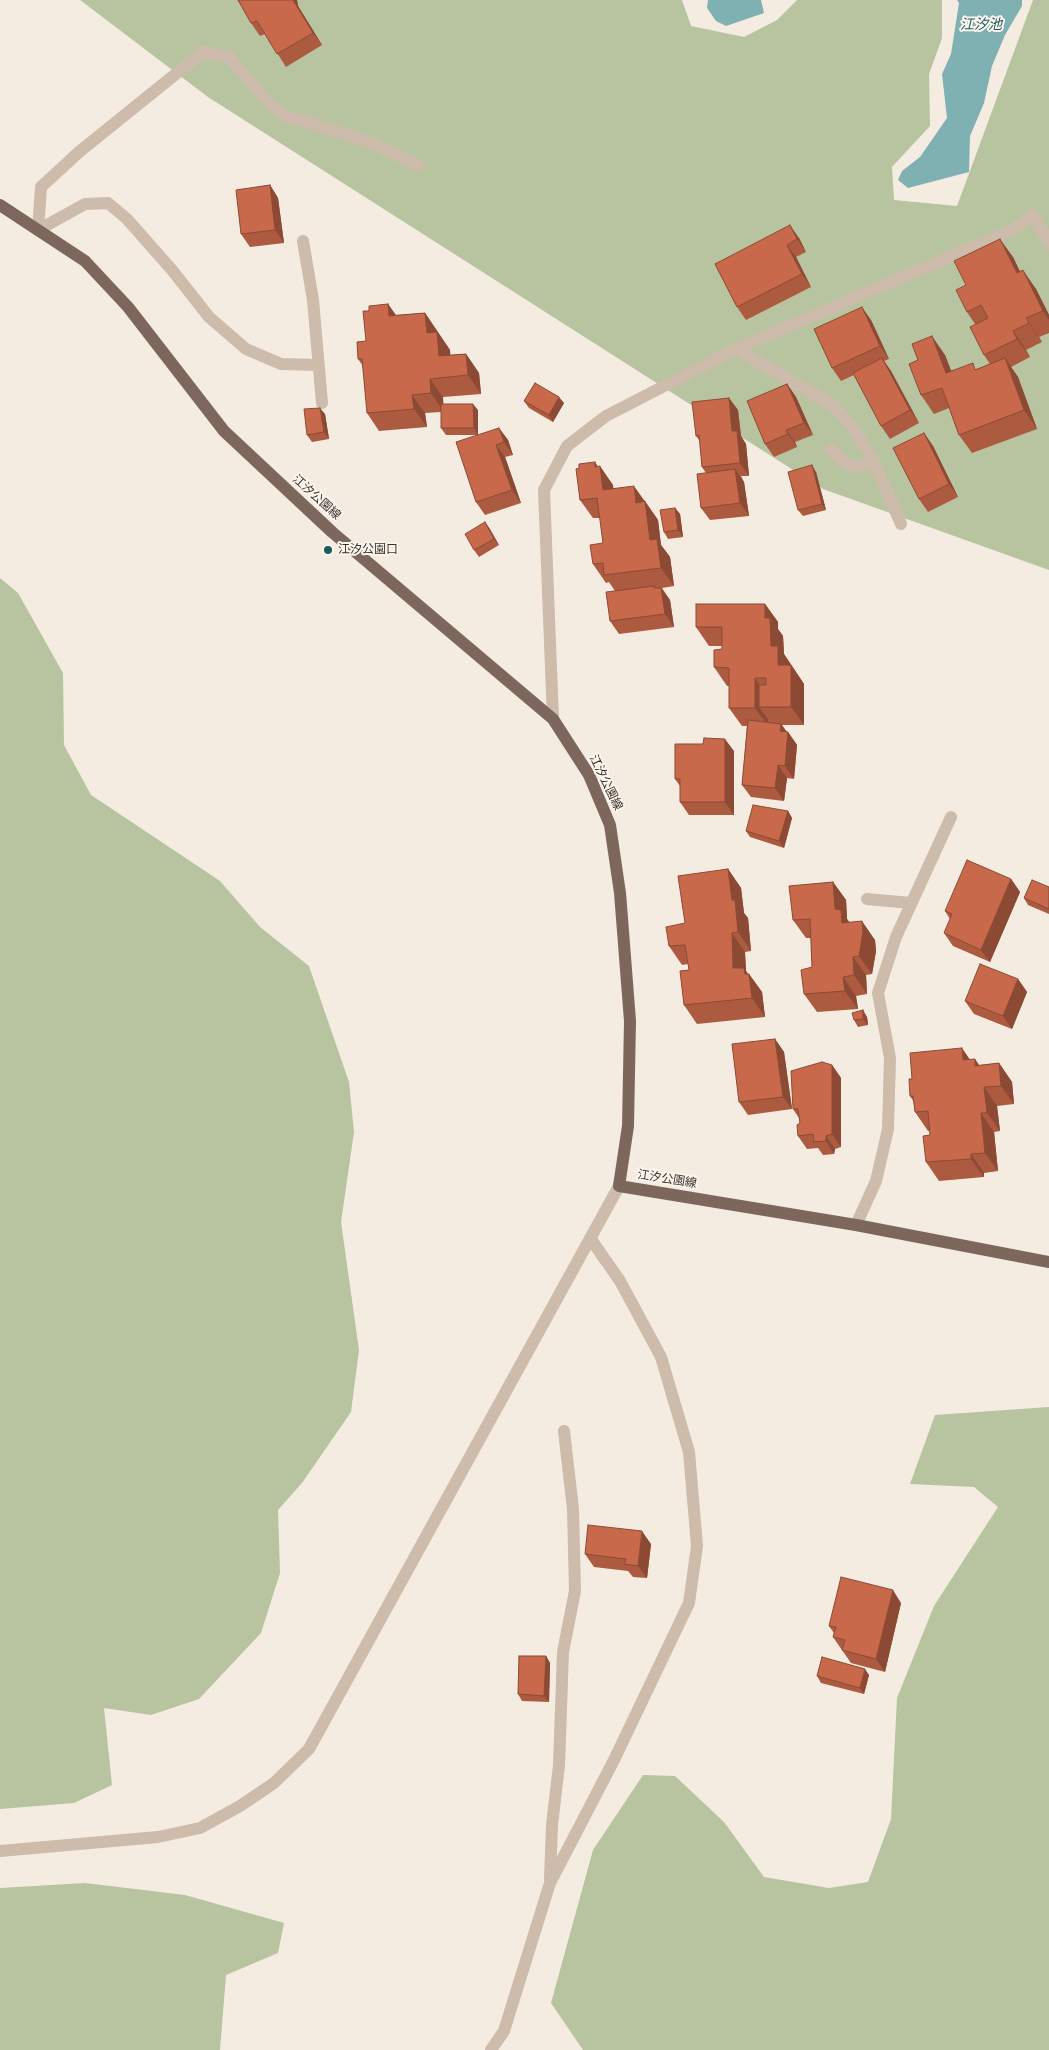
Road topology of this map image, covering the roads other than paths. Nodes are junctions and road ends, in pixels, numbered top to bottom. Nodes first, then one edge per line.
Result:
1 (418, 165) dead end
2 (0, 205) edge
3 (38, 230) junction
4 (303, 241) dead end
5 (1049, 243) edge
6 (736, 349) junction
7 (318, 365) junction
8 (322, 403) dead end
9 (831, 449) dead end
10 (873, 460) junction
11 (901, 524) dead end
12 (553, 719) junction
13 (952, 817) dead end
14 (868, 899) dead end
15 (911, 903) junction
16 (618, 1186) junction
17 (856, 1225) junction
18 (590, 1238) junction
19 (1049, 1262) edge
20 (564, 1431) dead end
21 (0, 1851) edge
22 (550, 1883) junction
23 (491, 2050) edge

1 - 3 street
2 - 3 main road, 江汐公園線
3 - 7 street
3 - 12 main road, 江汐公園線
4 - 7 street
5 - 6 street
6 - 10 street
6 - 12 street
7 - 8 street
9 - 10 street
10 - 11 street
12 - 16 main road, 江汐公園線
13 - 15 street
14 - 15 street
15 - 17 street
16 - 17 main road, 江汐公園線
16 - 18 street
17 - 19 main road, 江汐公園線
18 - 21 street
18 - 22 street
20 - 22 street
22 - 23 street

